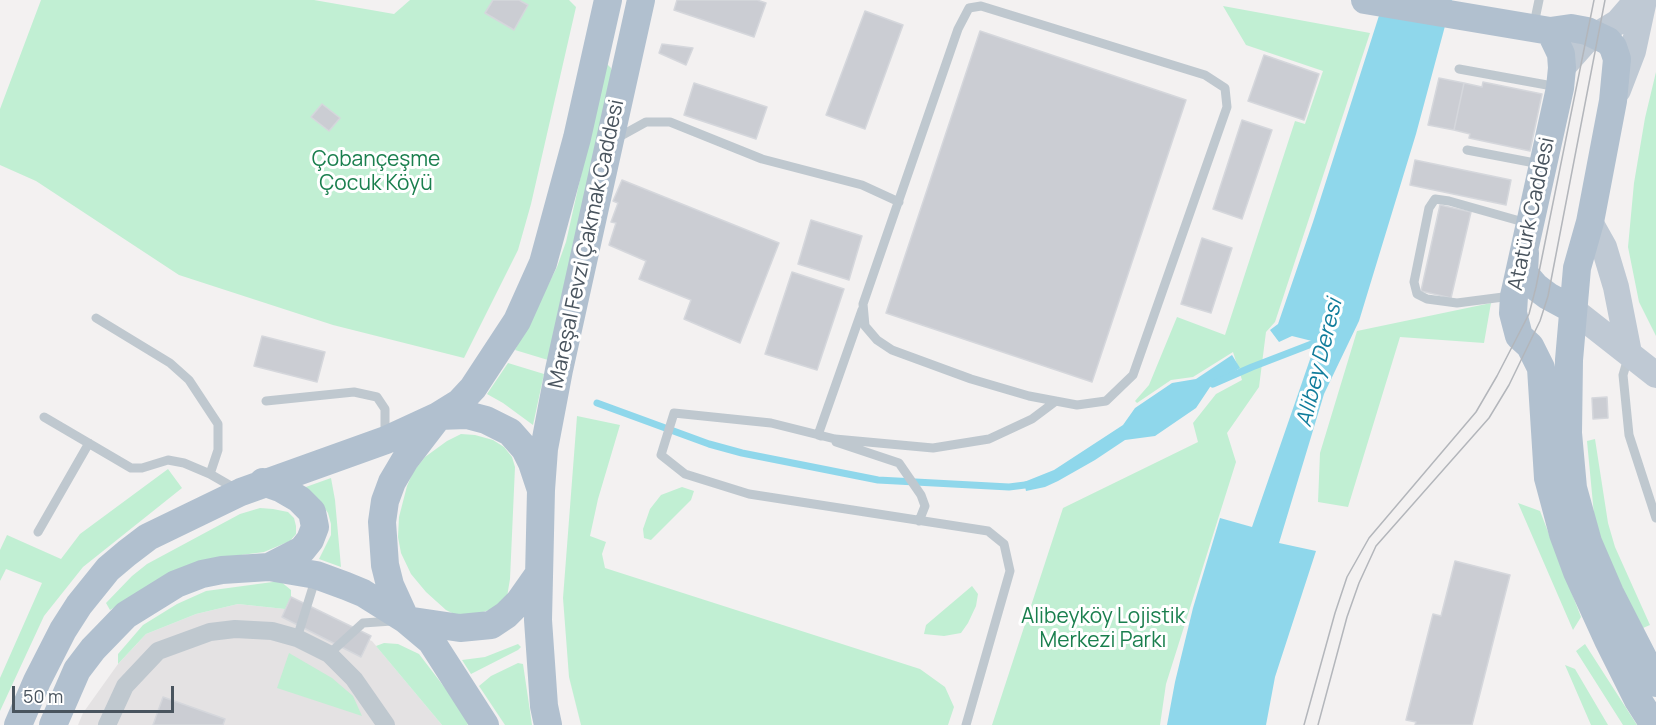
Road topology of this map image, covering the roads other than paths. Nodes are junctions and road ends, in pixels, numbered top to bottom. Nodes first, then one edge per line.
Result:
1 (609, 0) edge
2 (641, 0) edge
3 (1539, 0) edge
4 (1637, 0) edge
5 (1644, 0) edge
6 (1369, 1) edge
7 (1542, 29) junction
8 (1598, 34) junction
9 (1459, 69) dead end
10 (1561, 78) junction
11 (1613, 101) junction
12 (610, 142) junction
13 (1467, 150) dead end
14 (1543, 165) junction
15 (899, 202) junction
16 (1590, 222) junction
17 (1528, 232) junction
18 (1514, 296) junction
19 (863, 304) junction
20 (1572, 309) junction
21 (96, 318) dead end
22 (1629, 352) junction
23 (1656, 375) edge
24 (266, 401) dead end
25 (1056, 401) junction
26 (45, 417) dead end
27 (438, 417) junction
28 (818, 435) junction
29 (386, 440) junction
30 (89, 443) junction
31 (210, 474) junction
32 (252, 487) junction
33 (541, 490) junction
34 (1656, 518) edge
35 (919, 521) junction
36 (38, 532) dead end
37 (269, 567) junction
38 (316, 575) junction
39 (538, 575) junction
40 (406, 620) junction
41 (297, 638) junction
42 (329, 654) junction
43 (1656, 682) edge
44 (18, 725) edge
45 (53, 725) edge
46 (107, 725) edge
47 (386, 725) edge
48 (485, 725) edge
49 (548, 725) edge
50 (966, 725) edge
51 (1654, 725) edge

1 - 27 main road, Mareşal Fevzi Çakmak Caddesi
2 - 12 main road, Mareşal Fevzi Çakmak Caddesi
3 - 7 lane
4 - 8 main road, Atatürk Caddesi
5 - 11 main road
6 - 7 main road
7 - 8 main road
7 - 10 main road, Atatürk Caddesi
8 - 10 main road, Atatürk Caddesi
8 - 11 main road
9 - 10 lane
10 - 14 main road, Atatürk Caddesi
11 - 16 main road
12 - 15 lane
12 - 33 main road, Mareşal Fevzi Çakmak Caddesi
13 - 14 lane
14 - 17 main road, Atatürk Caddesi
15 - 19 lane
15 - 25 lane
16 - 20 main road
16 - 22 main road
17 - 18 main road, Atatürk Caddesi
17 - 18 lane
17 - 20 main road
18 - 51 main road, Atatürk Caddesi
19 - 25 lane
19 - 28 lane
20 - 22 main road
20 - 43 main road
21 - 31 lane
22 - 23 main road
22 - 34 lane
24 - 29 lane
25 - 28 lane
26 - 30 lane
27 - 29 main road, Mareşal Fevzi Çakmak Caddesi
27 - 33 main road
27 - 40 main road
28 - 35 lane
28 - 35 lane
29 - 32 main road, Mareşal Fevzi Çakmak Caddesi
30 - 31 lane
30 - 36 lane
31 - 32 lane
32 - 37 main road
32 - 44 main road, Mareşal Fevzi Çakmak Caddesi
33 - 39 main road
35 - 50 lane
37 - 38 main road
37 - 45 main road
38 - 40 main road
38 - 41 lane
39 - 40 main road
39 - 49 main road
40 - 42 lane
40 - 48 main road
41 - 42 street
41 - 46 street
42 - 47 street

